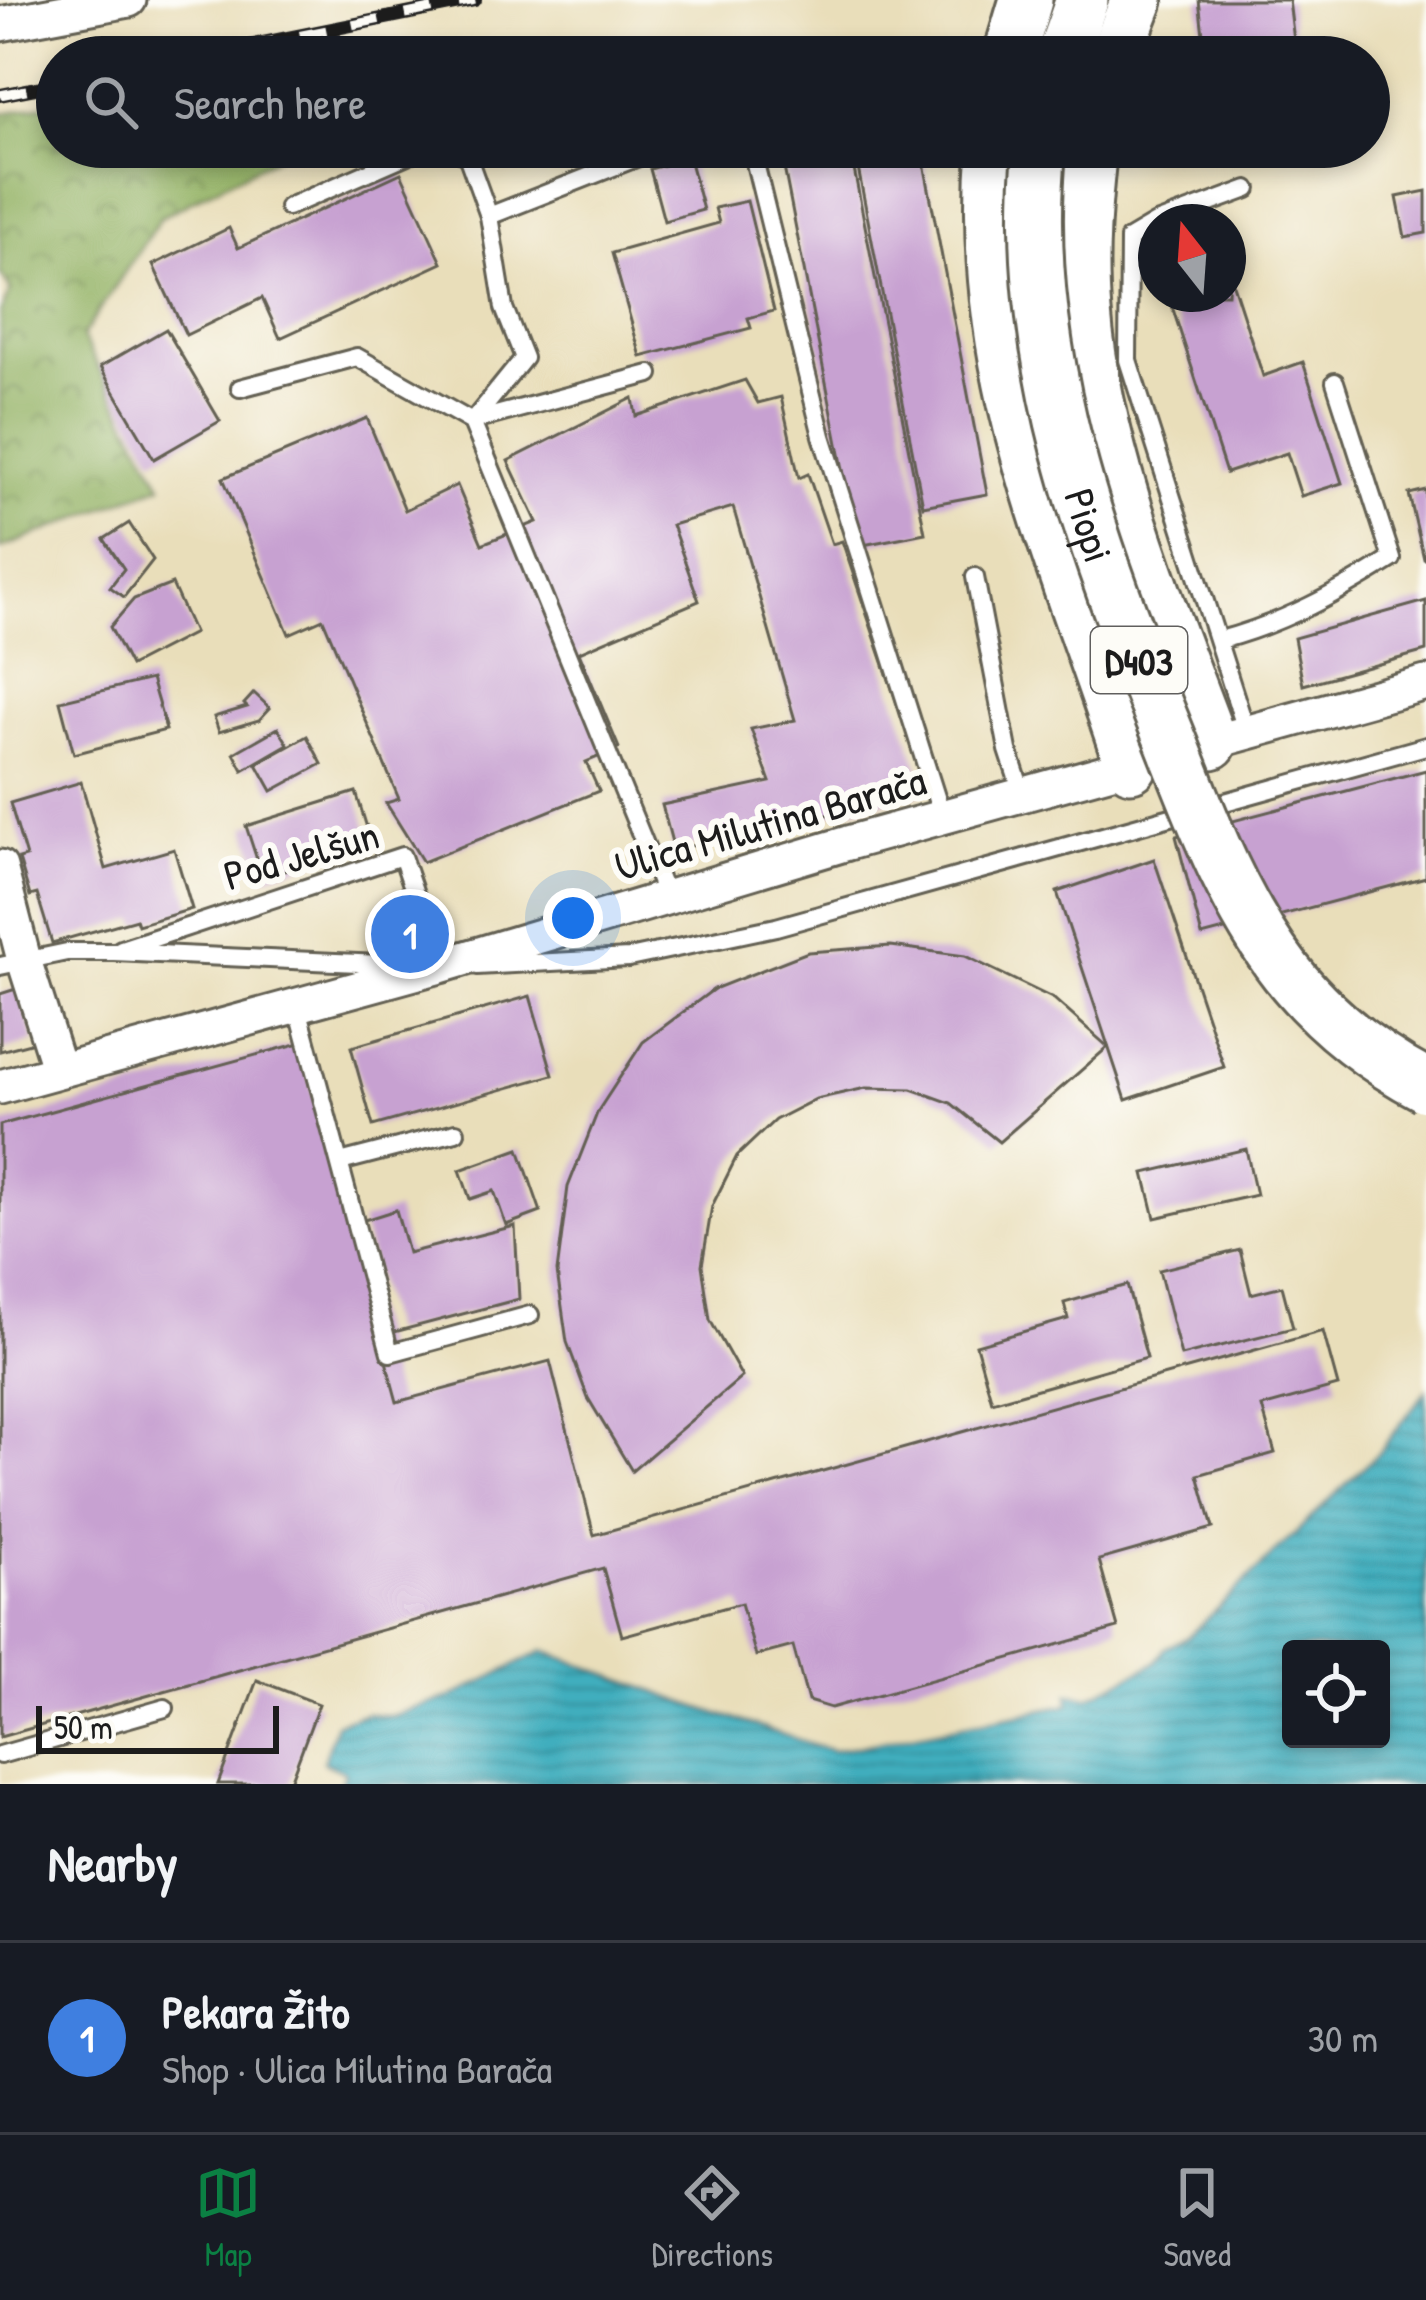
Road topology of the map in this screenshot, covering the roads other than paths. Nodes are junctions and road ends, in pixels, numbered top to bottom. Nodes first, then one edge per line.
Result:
1 (129, 0) edge
2 (1026, 0) edge
3 (1082, 0) edge
4 (1137, 0) edge
5 (0, 24) edge
6 (1015, 36) edge
7 (1069, 36) edge
8 (1123, 36) edge
9 (378, 168) edge
10 (472, 168) edge
11 (611, 168) edge
12 (756, 168) edge
13 (993, 168) edge
14 (1039, 168) edge
15 (1089, 168) edge
16 (1248, 189) dead end
17 (1207, 204) edge
18 (288, 207) dead end
19 (489, 216) junction
20 (1138, 234) edge
21 (650, 374) dead end
22 (1335, 382) dead end
23 (240, 388) dead end
24 (472, 422) junction
25 (975, 577) dead end
26 (1220, 640) junction
27 (1426, 683) edge
28 (1229, 738) junction
29 (1426, 746) edge
30 (1131, 766) junction
31 (1023, 796) junction
32 (943, 818) junction
33 (0, 867) edge
34 (667, 898) junction
35 (113, 952) junction
36 (12, 963) edge
37 (440, 966) junction
38 (297, 1004) junction
39 (59, 1070) junction
40 (1426, 1086) edge
41 (0, 1087) edge
42 (456, 1132) dead end
43 (340, 1162) junction
44 (530, 1316) dead end
45 (165, 1708) dead end
46 (0, 1755) edge

1 - 5 street
2 - 6 main road
3 - 7 main road
4 - 8 main road
9 - 18 lane
10 - 19 lane
11 - 19 lane
12 - 32 lane
13 - 30 main road
14 - 40 main road, Piopi / D403, bridge
15 - 28 main road
16 - 17 lane
19 - 24 lane
20 - 26 lane
21 - 24 lane
22 - 26 lane
23 - 24 lane
24 - 34 lane
25 - 31 lane
26 - 28 lane
27 - 28 street, Ulica Milutina Barača
28 - 30 street, Ulica Milutina Barača
29 - 37 lane
30 - 31 street, Ulica Milutina Barača
31 - 32 street, Ulica Milutina Barača
32 - 34 street, Ulica Milutina Barača
33 - 36 street
34 - 37 street, Ulica Milutina Barača
35 - 36 lane
35 - 37 lane
35 - 37 lane, Pod Jelšun
36 - 39 street
37 - 38 street, Ulica Milutina Barača
38 - 39 street, Ulica Milutina Barača
38 - 43 lane
39 - 41 street, Ulica Milutina Barača
42 - 43 lane
43 - 44 lane
45 - 46 lane

